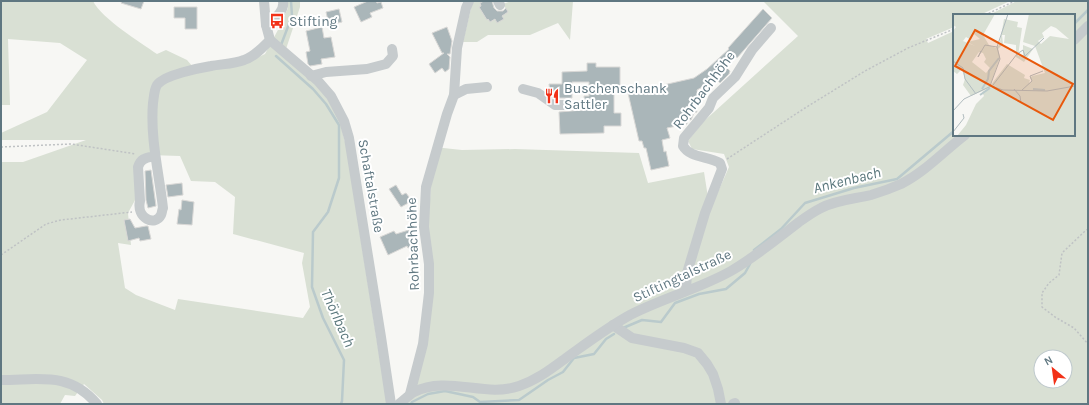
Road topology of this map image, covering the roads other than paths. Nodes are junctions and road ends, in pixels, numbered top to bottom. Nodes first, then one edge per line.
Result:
1 (264, 1) edge
2 (283, 1) edge
3 (465, 3) edge
4 (266, 26) junction
5 (1088, 26) edge
6 (771, 28) dead end
7 (1075, 39) edge
8 (270, 40) junction
9 (392, 49) dead end
10 (311, 76) junction
11 (487, 87) dead end
12 (523, 89) dead end
13 (454, 95) junction
14 (566, 104) dead end
15 (964, 136) edge
16 (150, 157) junction
17 (686, 290) junction
18 (613, 325) junction
19 (1, 380) edge
20 (410, 394) junction
21 (97, 404) edge
22 (391, 404) edge
23 (399, 404) edge
24 (721, 404) edge

1 - 4 street
2 - 4 street
3 - 13 street, Rohrbachhöhe
4 - 8 street
5 - 7 street
6 - 17 street, Rohrbachhöhe
8 - 10 street, Schaftalstraße
8 - 16 street
9 - 10 street
10 - 22 street, Schaftalstraße
11 - 13 street
12 - 14 street
13 - 20 street, Rohrbachhöhe
15 - 17 street, Stiftingtalstraße
16 - 16 street
17 - 18 street, Stiftingtalstraße
18 - 20 street, Stiftingtalstraße
18 - 24 street
19 - 21 street
20 - 23 street, Stiftingtalstraße

